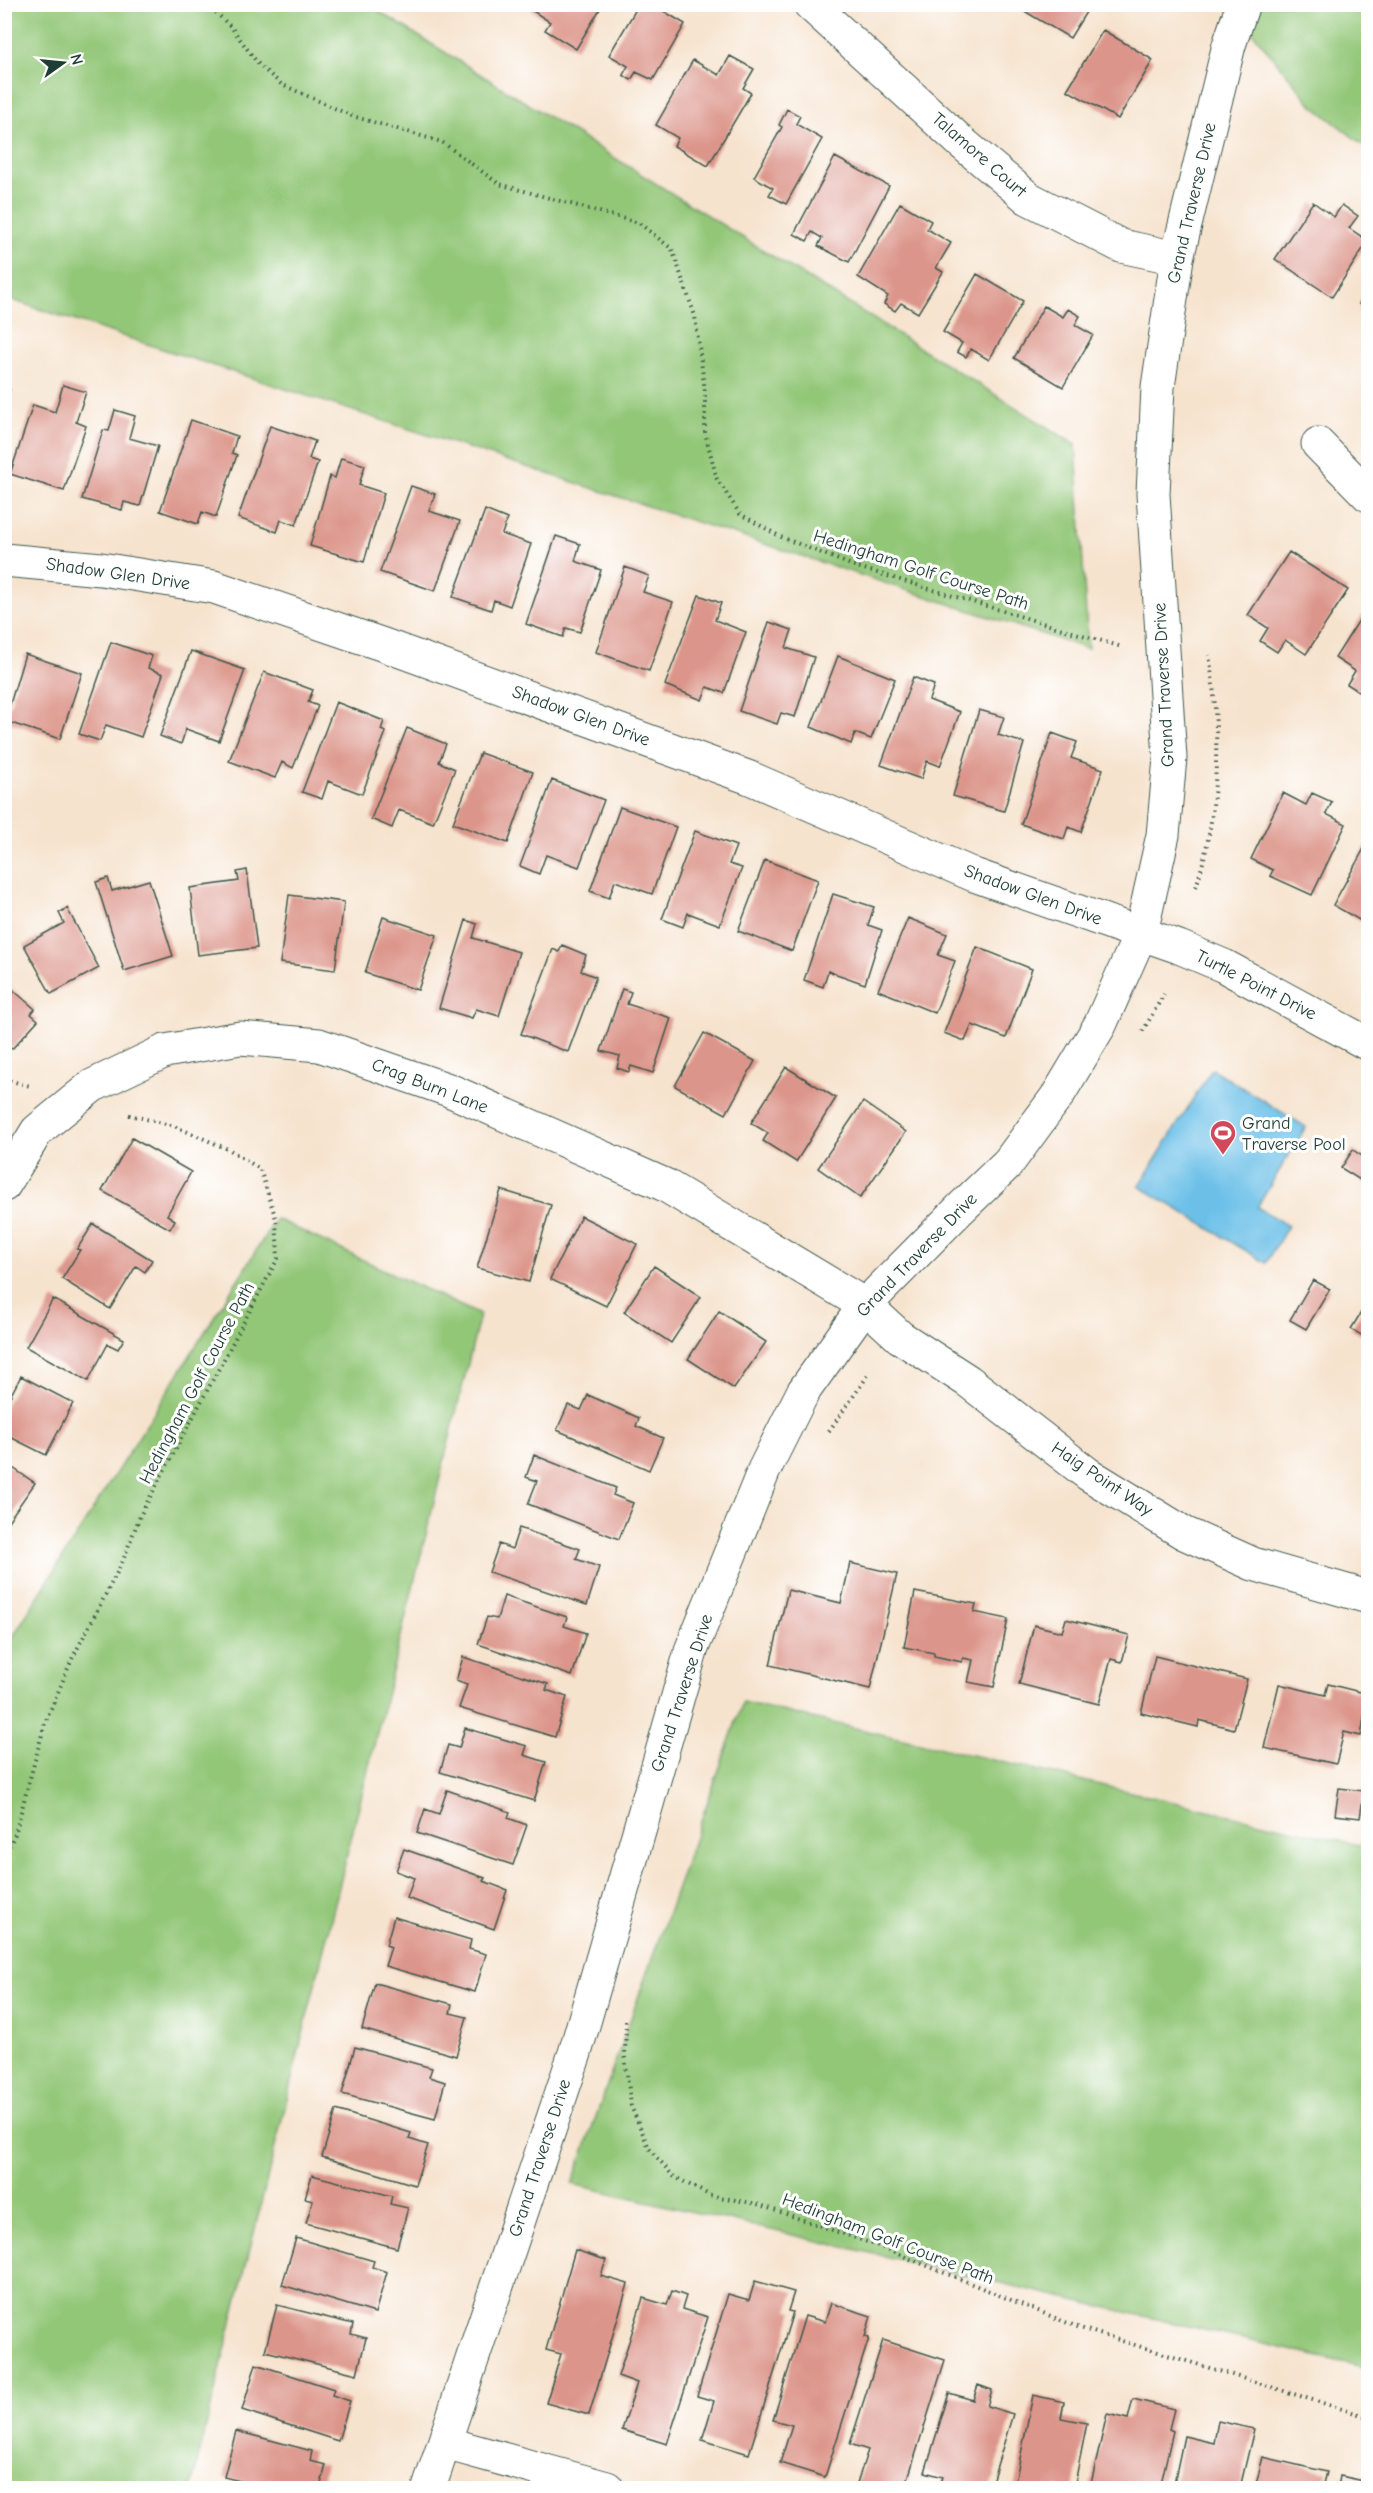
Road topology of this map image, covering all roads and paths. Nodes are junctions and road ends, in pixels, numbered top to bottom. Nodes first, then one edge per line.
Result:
1 (207, 4) edge
2 (810, 4) edge
3 (1243, 4) edge
4 (1177, 258) junction
5 (1318, 444) dead end
6 (1368, 495) edge
7 (4, 560) edge
8 (1122, 647) dead end
9 (1209, 655) dead end
10 (1196, 887) dead end
11 (1141, 933) junction
12 (1368, 1044) edge
13 (4, 1078) edge
14 (75, 1100) junction
15 (4, 1185) edge
16 (865, 1305) junction
17 (869, 1374) dead end
18 (826, 1436) dead end
19 (1368, 1597) edge
20 (4, 1857) edge
21 (627, 2016) dead end
22 (1368, 2417) edge
23 (445, 2444) junction
24 (429, 2488) edge
25 (607, 2488) edge

1 - 8 path, Hedingham Golf Course Path
2 - 4 street, Talamore Court
3 - 4 street, Grand Traverse Drive
4 - 11 street, Grand Traverse Drive
5 - 6 street
7 - 11 street, Shadow Glen Drive
9 - 10 path
11 - 12 street, Turtle Point Drive
11 - 16 street, Grand Traverse Drive
13 - 14 path, Hedingham Golf Course Path
14 - 15 street, Crag Burn Lane
14 - 16 street, Crag Burn Lane
14 - 20 path, Hedingham Golf Course Path
16 - 19 street, Haig Point Way
16 - 23 street, Grand Traverse Drive
17 - 18 path
21 - 22 path, Hedingham Golf Course Path
23 - 24 street, Grand Traverse Drive
23 - 25 street

